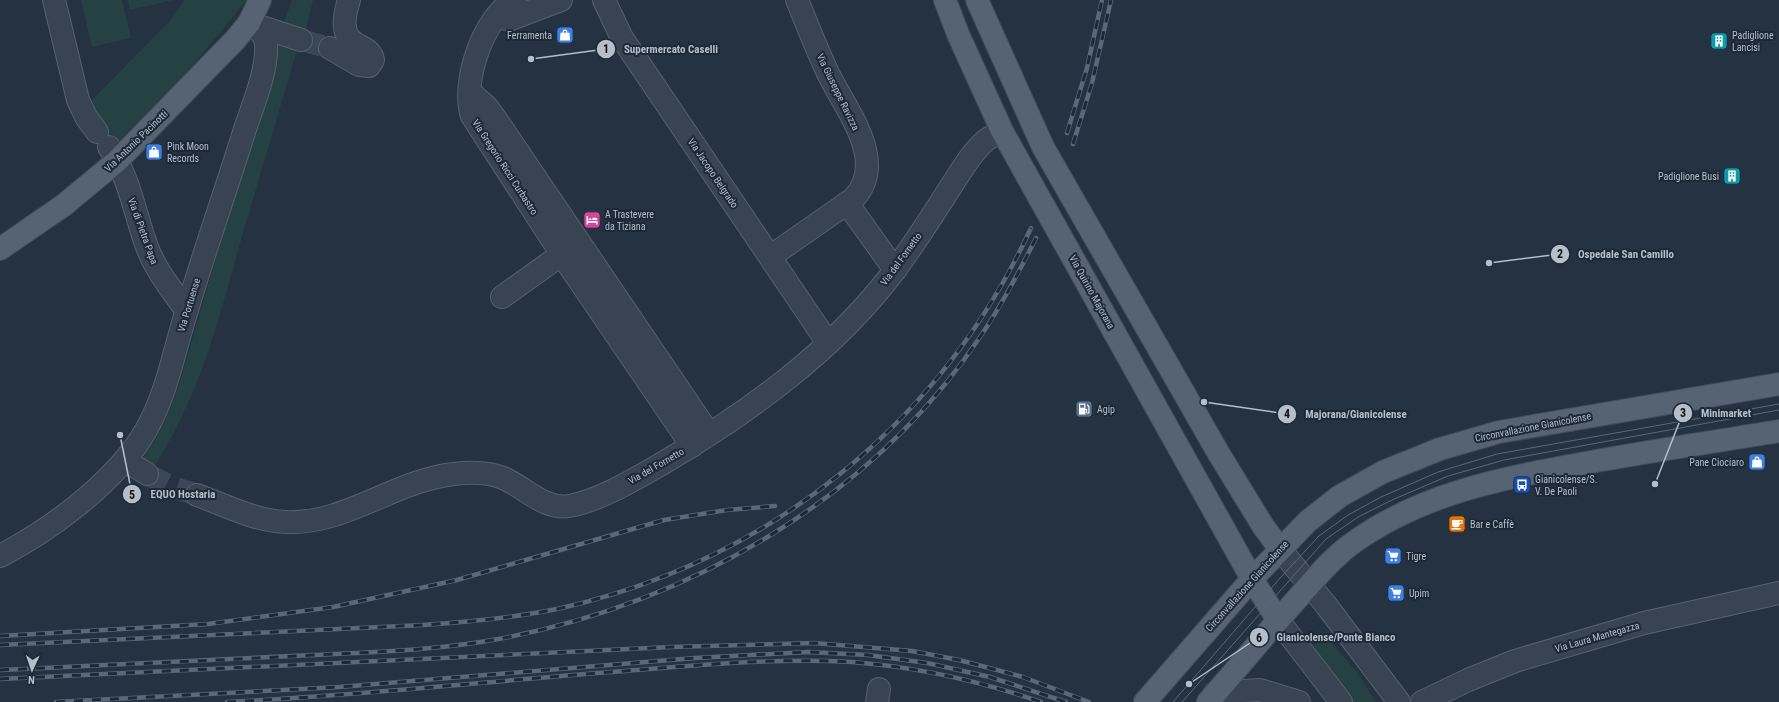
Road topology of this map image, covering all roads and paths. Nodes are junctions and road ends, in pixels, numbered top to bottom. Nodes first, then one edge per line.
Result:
1 (54, 0) edge
2 (260, 0) edge
3 (349, 0) edge
4 (514, 0) edge
5 (561, 0) edge
6 (604, 0) edge
7 (797, 0) edge
8 (945, 0) edge
9 (977, 0) edge
10 (496, 18) junction
11 (249, 23) junction
12 (955, 26) junction
13 (993, 39) junction
14 (300, 40) tunnel mouth
15 (330, 48) tunnel mouth
16 (470, 92) junction
17 (1002, 131) junction
18 (108, 147) junction
19 (1043, 147) junction
20 (847, 203) junction
21 (572, 230) junction
22 (4, 246) edge
23 (558, 248) junction
24 (771, 256) junction
25 (895, 270) junction
26 (502, 297) dead end
27 (186, 310) junction
28 (828, 343) junction
29 (1779, 384) edge
30 (1779, 431) edge
31 (701, 440) junction
32 (125, 460) junction
33 (147, 474) tunnel mouth
34 (197, 495) tunnel mouth
35 (1280, 549) junction
36 (0, 556) edge
37 (1252, 579) junction
38 (1309, 585) junction
39 (1779, 593) edge
40 (1278, 620) junction
41 (1212, 698) edge
42 (1145, 702) edge
43 (1299, 702) edge
44 (1341, 702) edge
45 (1399, 702) edge
46 (1422, 702) edge

1 - 18 street, Via di Pietra Papa
2 - 11 main road
3 - 15 street
4 - 10 street
5 - 10 street
6 - 24 street, Via Jacopo Belgrado
7 - 20 street, Via Giuseppe Ravizza
8 - 12 main road, Via Quirino Majorana
9 - 13 main road
10 - 16 street
11 - 14 street
11 - 18 main road, Via Antonio Pacinotti
11 - 27 street, Via Portuense
12 - 13 main road
12 - 17 main road, Via Quirino Majorana
13 - 19 main road
16 - 21 street, Via Gregorio Ricci Curbastro
16 - 23 street, Via Gregorio Ricci Curbastro
17 - 19 main road
17 - 25 street, Via del Fornetto
17 - 37 main road, Via Quirino Majorana
18 - 22 main road, Via Antonio Pacinotti
18 - 27 street, Via di Pietra Papa
19 - 35 main road
20 - 24 street, Via Giuseppe Ravizza
20 - 25 street
21 - 23 street
21 - 31 street, Via Gregorio Ricci Curbastro
23 - 26 street
23 - 31 street, Via Gregorio Ricci Curbastro
24 - 28 street, Via Jacopo Belgrado
25 - 28 street, Via del Fornetto
27 - 32 street, Via Portuense
28 - 31 street, Via del Fornetto
29 - 35 main road, Circonvallazione Gianicolense
30 - 38 main road
31 - 34 street, Via del Fornetto
32 - 33 street
32 - 36 street, Via Portuense
35 - 37 main road, Circonvallazione Gianicolense
35 - 38 street
37 - 40 main road, Via Quirino Majorana
37 - 42 main road, Circonvallazione Gianicolense
38 - 40 main road
38 - 45 street
39 - 46 street, Via Laura Mantegazza
40 - 41 main road
40 - 44 street
41 - 43 street

